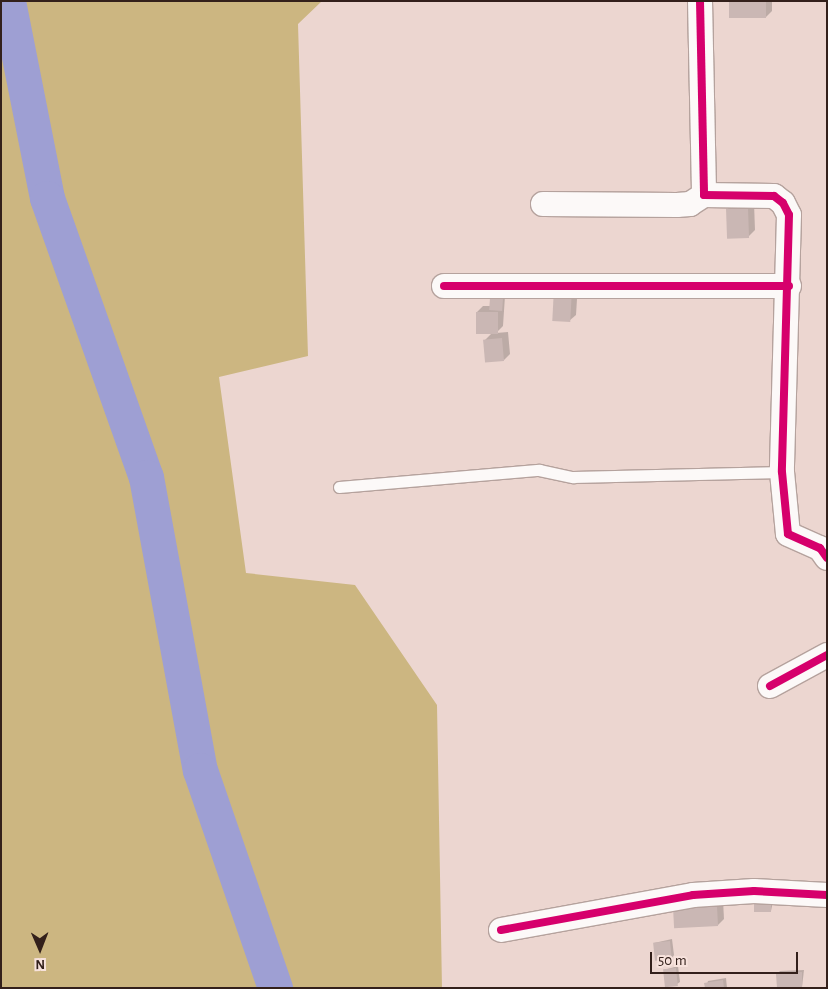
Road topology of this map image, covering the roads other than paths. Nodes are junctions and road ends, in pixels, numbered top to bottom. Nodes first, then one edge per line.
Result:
1 (700, 1) edge
2 (704, 195) junction
3 (544, 204) dead end
4 (444, 286) dead end
5 (789, 286) junction
6 (782, 472) junction
7 (339, 487) dead end
8 (827, 558) edge
9 (827, 655) edge
10 (770, 686) dead end
11 (827, 895) edge
12 (501, 930) dead end

1 - 2 street
2 - 3 street
2 - 5 street
4 - 5 street
5 - 6 street
6 - 7 lane
6 - 8 street
9 - 10 street
11 - 12 street

